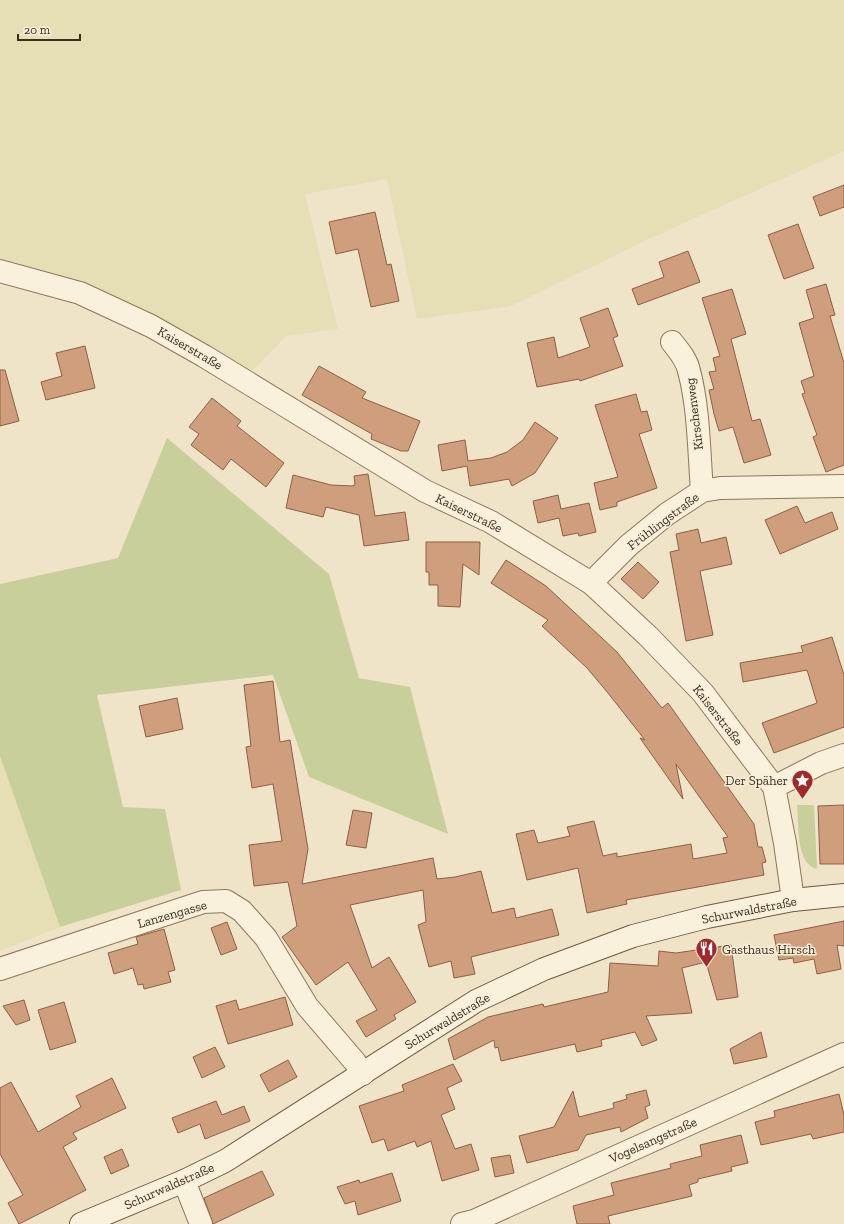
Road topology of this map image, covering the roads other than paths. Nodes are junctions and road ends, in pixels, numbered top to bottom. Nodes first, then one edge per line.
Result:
1 (0, 271) edge
2 (672, 342) dead end
3 (844, 486) edge
4 (702, 491) junction
5 (591, 583) junction
6 (844, 755) edge
7 (774, 787) junction
8 (844, 895) edge
9 (793, 900) junction
10 (0, 969) edge
11 (844, 1054) edge
12 (362, 1074) junction
13 (184, 1182) junction
14 (81, 1224) edge
15 (201, 1224) edge
16 (462, 1224) edge

1 - 5 street, Kaiserstraße
2 - 4 street, Kirschenweg
3 - 4 street, Frühlingstraße
4 - 5 street, Frühlingstraße
5 - 7 street, Kaiserstraße
6 - 7 street
7 - 9 street, Kaiserstraße
8 - 9 street, Schurwaldstraße
9 - 12 street, Schurwaldstraße
10 - 12 street, Lanzengasse
11 - 16 street, Vogelsangstraße
12 - 13 street, Schurwaldstraße
13 - 14 street, Schurwaldstraße
13 - 15 street

